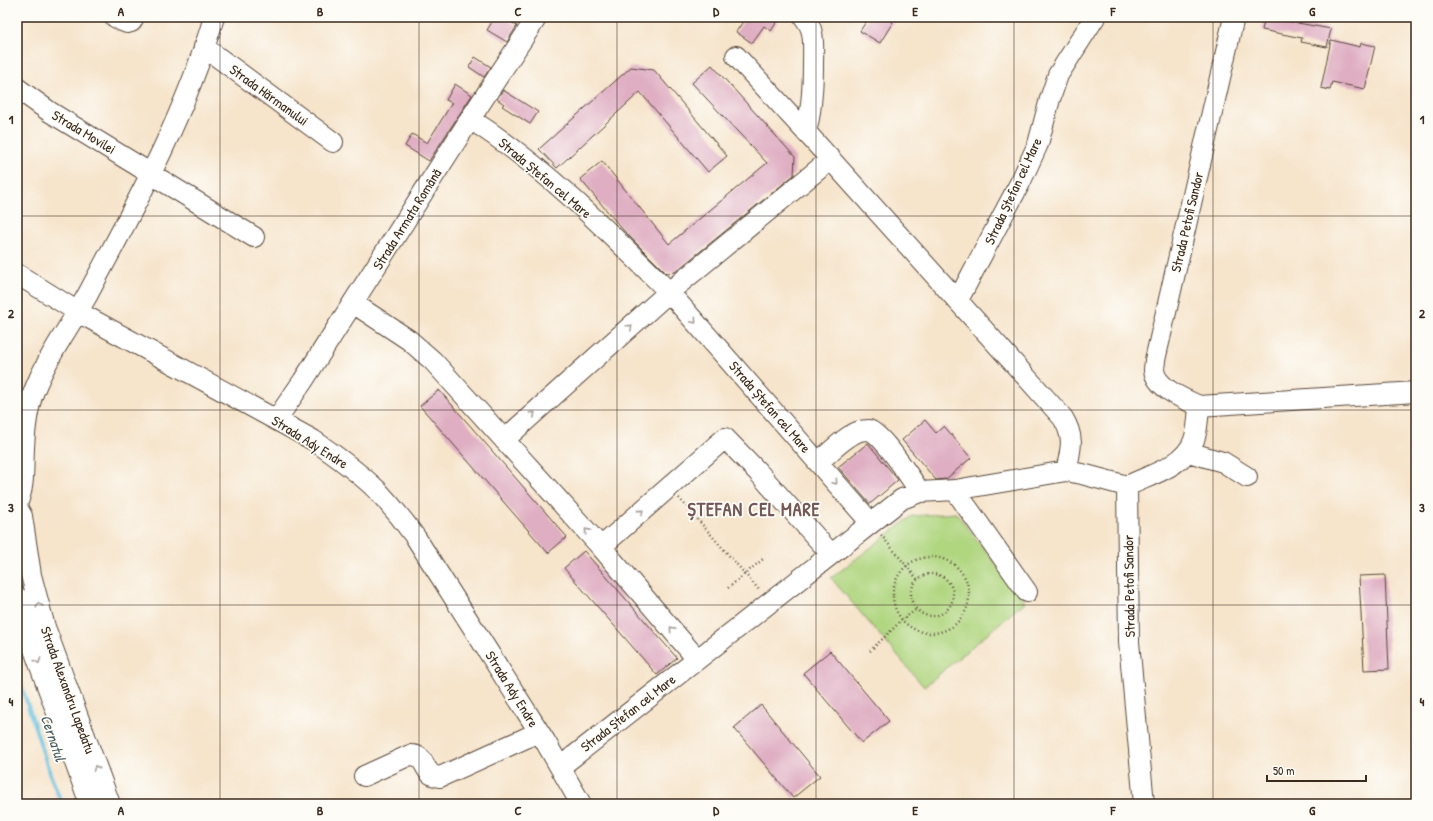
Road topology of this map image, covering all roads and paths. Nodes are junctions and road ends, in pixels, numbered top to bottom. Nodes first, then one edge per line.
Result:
1 (115, 17) edge
2 (134, 17) edge
3 (214, 17) edge
4 (537, 17) edge
5 (804, 17) edge
6 (1095, 17) edge
7 (1234, 17) edge
8 (204, 47) junction
9 (736, 56) dead end
10 (17, 88) edge
11 (470, 119) junction
12 (806, 132) junction
13 (333, 142) dead end
14 (831, 159) junction
15 (152, 174) junction
16 (254, 237) dead end
17 (17, 274) edge
18 (668, 292) junction
19 (958, 300) junction
20 (353, 303) junction
21 (78, 312) junction
22 (1416, 392) edge
23 (1199, 406) junction
24 (276, 420) junction
25 (504, 440) junction
26 (1188, 452) junction
27 (818, 462) junction
28 (1066, 471) junction
29 (1247, 477) dead end
30 (1127, 486) junction
31 (669, 487) junction
32 (955, 490) junction
33 (920, 492) junction
34 (17, 506) edge
35 (871, 523) junction
36 (601, 546) junction
37 (831, 554) junction
38 (763, 559) dead end
39 (906, 566) junction
40 (745, 574) junction
41 (24, 580) edge
42 (918, 580) junction
43 (728, 588) dead end
44 (1027, 592) dead end
45 (17, 597) edge
46 (769, 602) junction
47 (917, 609) junction
48 (902, 620) junction
49 (870, 651) dead end
50 (697, 659) junction
51 (539, 732) junction
52 (560, 767) junction
53 (364, 776) dead end
54 (572, 797) edge
55 (90, 804) edge
56 (110, 804) edge
57 (1144, 804) edge

1 - 2 street
3 - 8 street
4 - 11 street, Strada Armata Română
5 - 12 street
6 - 19 street, Strada Ștefan cel Mare
7 - 23 street, Strada Petofi Sandor
8 - 13 street, Strada Hărmanului
8 - 15 street
9 - 12 street
10 - 15 street, Strada Movilei
11 - 18 street, Strada Ștefan cel Mare
11 - 20 street, Strada Armata Română
12 - 14 street
14 - 18 street
14 - 19 street
15 - 16 street
15 - 21 street
17 - 21 street, Strada Ady Endre
25 -> 18 street
18 -> 27 street, Strada Ștefan cel Mare
19 - 28 street
20 - 24 street, Strada Armata Română
20 - 25 street
21 - 24 street, Strada Ady Endre
21 - 34 street
22 - 23 street, Strada Petofi Sandor
23 - 26 street
24 - 51 street, Strada Ady Endre
36 -> 25 street
26 - 29 street
26 - 30 street
27 - 33 street
27 -> 35 street, Strada Ștefan cel Mare
28 - 30 street, Strada Ștefan cel Mare
28 - 32 street, Strada Ștefan cel Mare
30 - 57 street, Strada Petofi Sandor
36 -> 31 street
31 - 37 street
31 - 40 path
32 - 33 street, Strada Ștefan cel Mare
32 - 44 street
33 - 35 street, Strada Ștefan cel Mare
34 - 41 street, Strada Alexandru Lapedatu
35 - 37 street, Strada Ștefan cel Mare
35 - 39 path
50 -> 36 street
37 - 46 street, Strada Ștefan cel Mare
38 - 40 path
39 - 42 path
39 - 48 path
39 - 48 path
40 - 43 path
40 - 46 path
56 -> 41 street, Strada Alexandru Lapedatu
42 - 47 path
42 - 47 path
45 -> 55 street, Strada Alexandru Lapedatu
46 - 50 street, Strada Ștefan cel Mare
47 - 48 path
48 - 49 path
50 - 52 street, Strada Ștefan cel Mare
51 - 52 street, Strada Ady Endre
51 - 53 street
52 - 54 street, Strada Ady Endre

